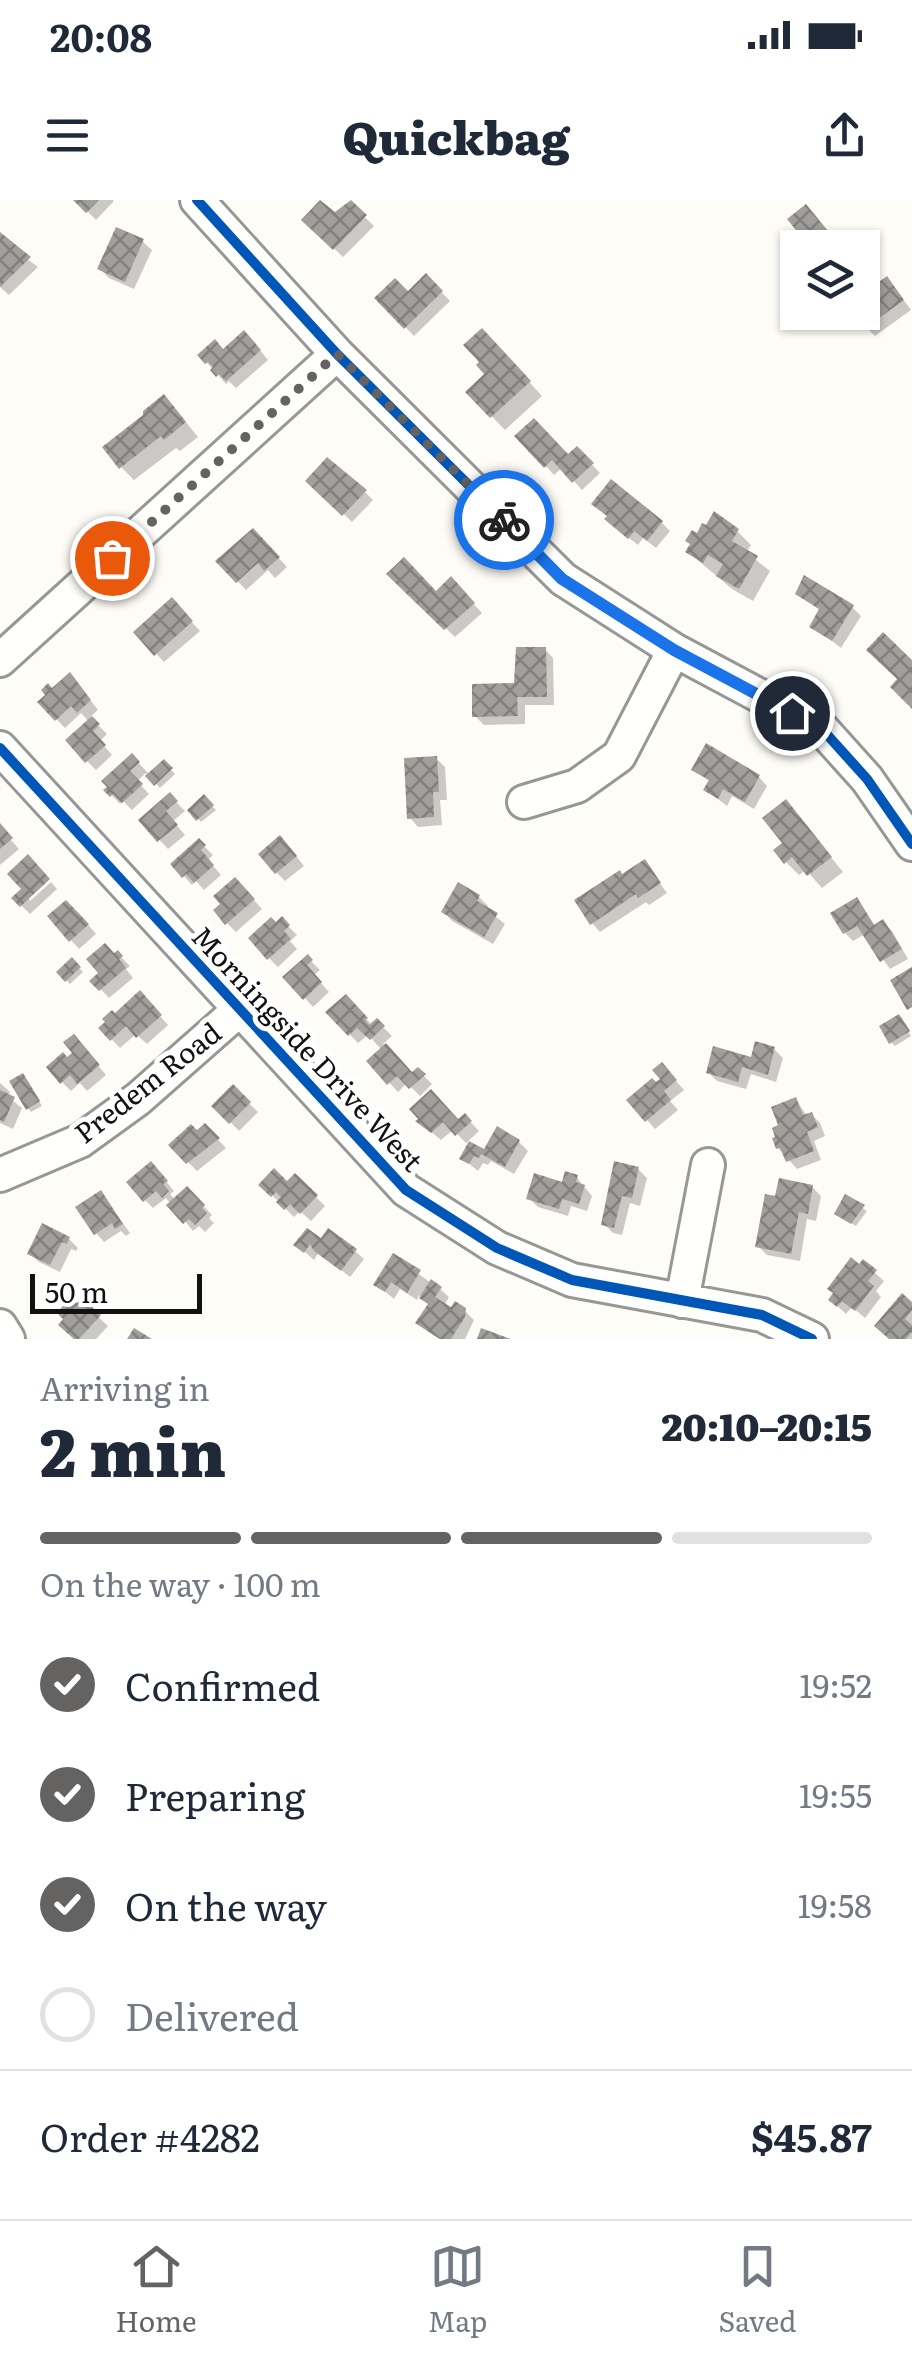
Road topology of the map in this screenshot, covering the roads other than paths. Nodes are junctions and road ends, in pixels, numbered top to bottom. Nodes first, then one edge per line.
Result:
1 (197, 200) edge
2 (337, 354) junction
3 (674, 650) junction
4 (0, 660) edge
5 (0, 748) edge
6 (524, 802) dead end
7 (912, 844) edge
8 (239, 1010) junction
9 (708, 1165) dead end
10 (0, 1175) edge
11 (682, 1301) junction
12 (0, 1326) edge
13 (8, 1339) edge
14 (812, 1339) edge

1 - 2 street
2 - 3 street
2 - 4 street
3 - 6 street
3 - 7 street
5 - 8 street, Morningside Drive West
8 - 10 street, Predem Road
8 - 11 street, Morningside Drive West
9 - 11 street
11 - 14 street, Morningside Drive West
12 - 13 street

